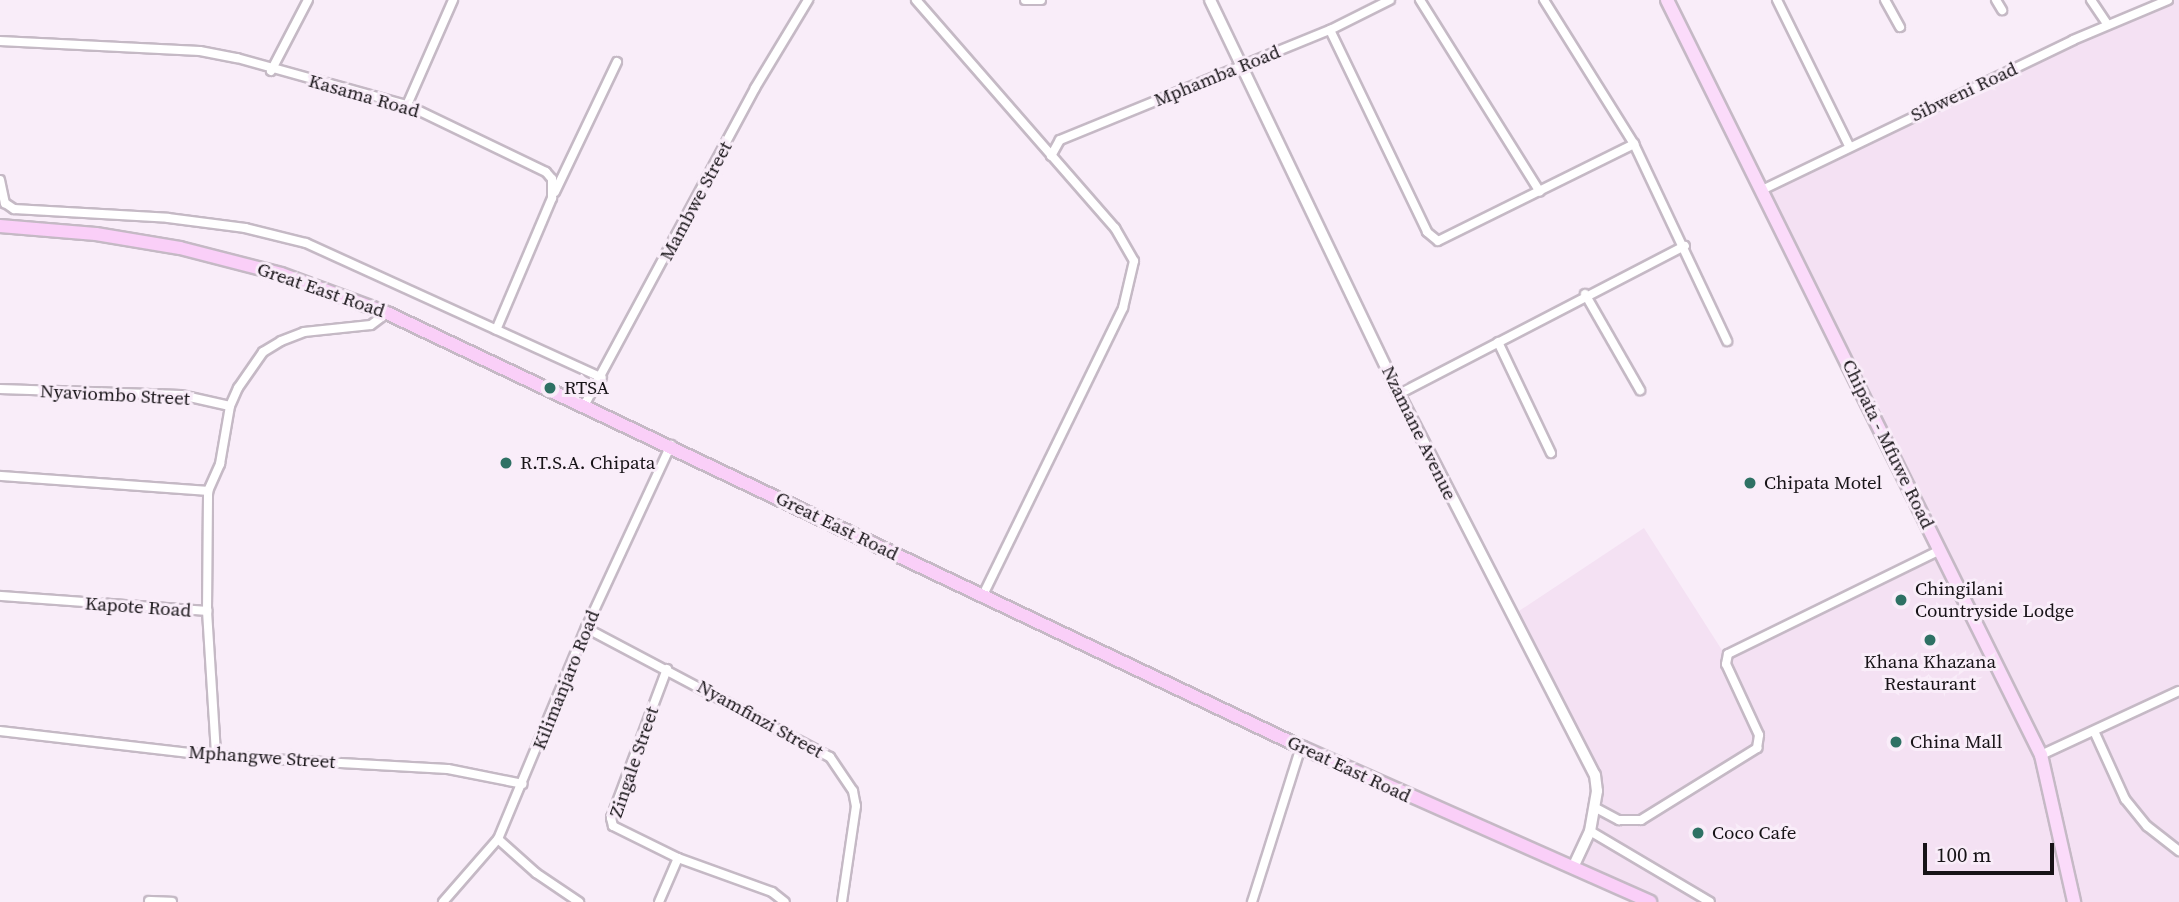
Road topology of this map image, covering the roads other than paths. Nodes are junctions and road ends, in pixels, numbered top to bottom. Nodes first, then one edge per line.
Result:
1 (308, 0) edge
2 (453, 0) edge
3 (808, 0) edge
4 (916, 0) edge
5 (1025, 0) edge
6 (1041, 0) edge
7 (1210, 0) edge
8 (1390, 0) edge
9 (1420, 0) edge
10 (1544, 0) edge
11 (1667, 0) edge
12 (1777, 0) edge
13 (1885, 0) edge
14 (1996, 0) edge
15 (2091, 0) edge
16 (2168, 0) edge
17 (2002, 10) dead end
18 (2108, 25) junction
19 (1900, 27) dead end
20 (1330, 30) junction
21 (0, 41) edge
22 (617, 62) dead end
23 (1245, 64) junction
24 (271, 71) junction
25 (407, 105) junction
26 (1634, 144) junction
27 (1849, 146) junction
28 (1051, 156) junction
29 (0, 180) edge
30 (1762, 190) junction
31 (1540, 192) junction
32 (552, 198) junction
33 (0, 226) edge
34 (1685, 246) junction
35 (1585, 294) junction
36 (387, 313) junction
37 (496, 330) junction
38 (1727, 341) dead end
39 (1497, 342) junction
40 (601, 378) junction
41 (0, 389) edge
42 (1640, 390) dead end
43 (1399, 394) junction
44 (585, 404) junction
45 (230, 407) junction
46 (671, 445) junction
47 (1551, 453) dead end
48 (0, 477) edge
49 (208, 491) junction
50 (1940, 550) junction
51 (0, 596) edge
52 (982, 598) junction
53 (207, 611) junction
54 (586, 628) junction
55 (667, 669) junction
56 (2179, 691) edge
57 (0, 731) edge
58 (2094, 732) junction
59 (1301, 747) junction
60 (2040, 755) junction
61 (216, 756) junction
62 (523, 784) junction
63 (1596, 808) junction
64 (1590, 831) junction
65 (498, 839) junction
66 (2179, 851) edge
67 (678, 858) junction
68 (1573, 867) junction
69 (149, 901) edge
70 (172, 902) edge
71 (443, 902) edge
72 (579, 902) edge
73 (659, 902) edge
74 (785, 902) edge
75 (842, 902) edge
76 (1252, 902) edge
77 (1650, 902) edge
78 (1710, 902) edge
79 (2074, 902) edge

1 - 24 street
2 - 25 street
3 - 40 street, Mambwe Street
4 - 28 street
5 - 6 street
7 - 23 street, Nzamane Avenue
8 - 20 street, Mphamba Road
9 - 31 street
10 - 26 street
11 - 30 main road, Chipata - Mfuwe Road
12 - 27 street
13 - 19 street
14 - 17 street
15 - 18 street
16 - 18 street, Sibweni Road
18 - 27 street, Sibweni Road
20 - 23 street, Mphamba Road
20 - 31 street
21 - 24 street, Kasama Road
22 - 32 street
23 - 28 street, Mphamba Road
23 - 43 street, Nzamane Avenue
24 - 25 street, Kasama Road
25 - 32 street, Kasama Road
26 - 31 street
26 - 34 street
27 - 30 street, Sibweni Road
28 - 52 street
29 - 37 street
30 - 50 main road, Chipata - Mfuwe Road
32 - 37 street
33 - 36 highway, Great East Road
34 - 35 street
34 - 38 street
35 - 39 street
35 - 42 street
36 - 44 highway, Great East Road
36 - 45 street, Kapote Road
37 - 40 street
39 - 43 street
39 - 47 street
40 - 44 street, Mambwe Street
41 - 45 street, Nyaviombo Street
43 - 63 street, Nzamane Avenue
44 - 46 highway, Great East Road
45 - 49 street, Kapote Road
46 - 52 highway, Great East Road
46 - 54 street, Kilimanjaro Road
48 - 49 street
49 - 53 street, Kapote Road
50 - 60 main road, Chipata - Mfuwe Road
50 - 63 street
51 - 53 street, Kapote Road
52 - 59 highway, Great East Road
53 - 61 street
54 - 55 street, Nyamfinzi Street
54 - 62 street, Kilimanjaro Road
55 - 67 street, Zingale Street
55 - 75 street, Nyamfinzi Street
56 - 58 street
57 - 61 street, Mphangwe Street
58 - 60 street
58 - 66 street
59 - 68 highway, Great East Road
59 - 76 street
60 - 79 main road, Chipata - Mfuwe Road
61 - 62 street, Mphangwe Street
62 - 65 street, Kilimanjaro Road
63 - 64 street, Nzamane Avenue
64 - 68 street, Nzamane Avenue
64 - 78 street
65 - 71 street, Kilimanjaro Road
65 - 72 street
67 - 73 street
67 - 74 street, Zingale Street
68 - 77 highway, Great East Road
69 - 70 street

